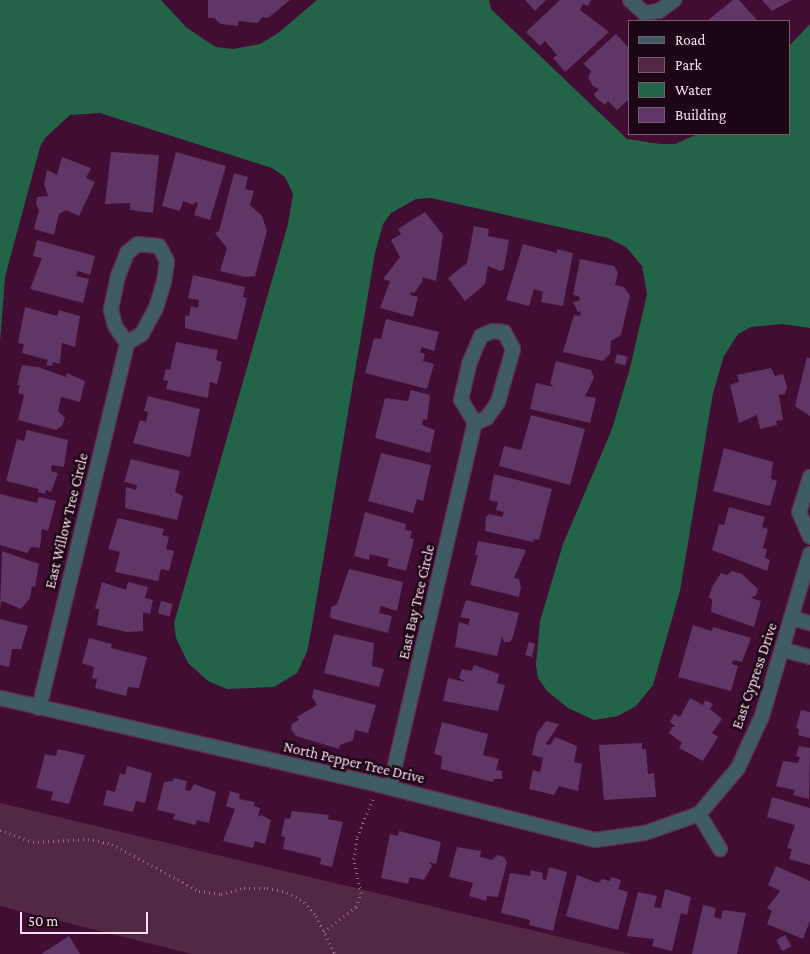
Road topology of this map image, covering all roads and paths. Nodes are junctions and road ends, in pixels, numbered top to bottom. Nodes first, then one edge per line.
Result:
1 (630, 0) edge
2 (674, 0) edge
3 (127, 342) junction
4 (475, 423) junction
5 (810, 477) edge
6 (810, 537) edge
7 (810, 554) edge
8 (792, 618) junction
9 (810, 623) edge
10 (784, 650) junction
11 (810, 657) edge
12 (0, 698) edge
13 (39, 708) junction
14 (385, 786) junction
15 (699, 814) junction
16 (0, 830) edge
17 (720, 849) dead end
18 (324, 932) junction
19 (335, 954) edge

1 - 2 street
3 - 3 street
3 - 13 street, East Willow Tree Circle
4 - 4 street
4 - 14 street, East Bay Tree Circle
5 - 6 street
7 - 8 street, East Cypress Drive
8 - 9 street
8 - 10 street, East Cypress Drive
10 - 11 street
10 - 15 street, East Cypress Drive
12 - 13 street, North Pepper Tree Drive
13 - 14 street, North Pepper Tree Drive
14 - 15 street, North Pepper Tree Drive
14 - 18 path
15 - 17 street
16 - 18 path
18 - 19 path

